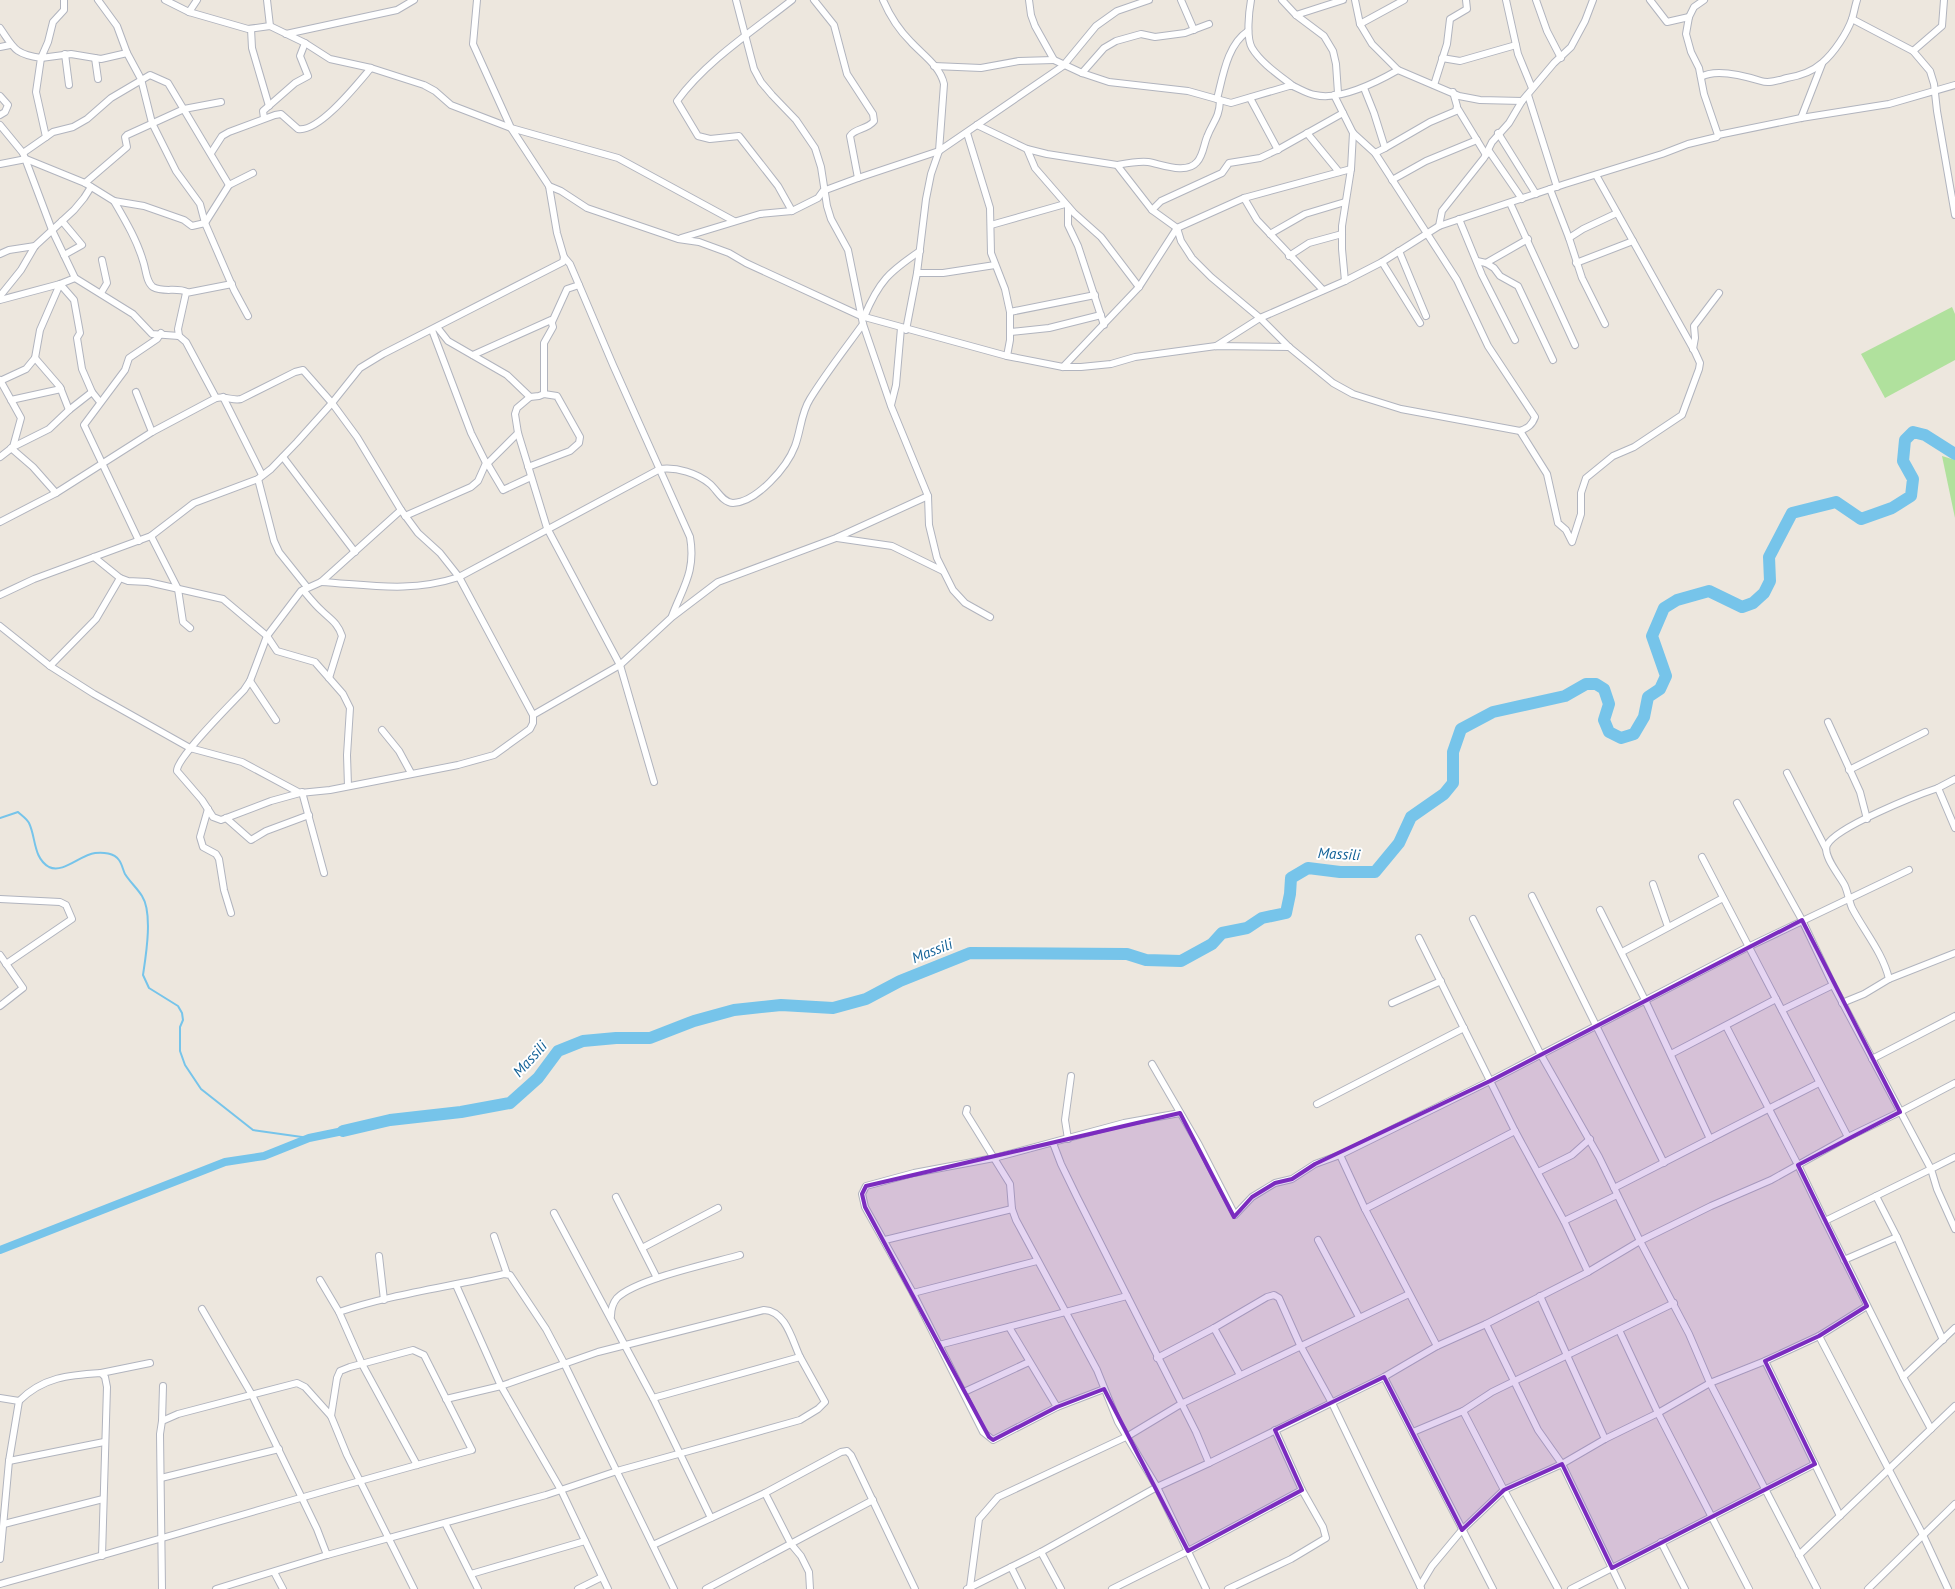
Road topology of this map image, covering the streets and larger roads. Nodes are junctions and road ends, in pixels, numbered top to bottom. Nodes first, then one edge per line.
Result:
1 (64, 0) edge
2 (98, 0) edge
3 (165, 0) edge
4 (197, 0) edge
5 (267, 0) edge
6 (414, 0) edge
7 (477, 0) edge
8 (736, 0) edge
9 (792, 0) edge
10 (814, 0) edge
11 (883, 0) edge
12 (1030, 0) edge
13 (1149, 0) edge
14 (1181, 0) edge
15 (1251, 0) edge
16 (1282, 0) edge
17 (1344, 0) edge
18 (1355, 0) edge
19 (1404, 0) edge
20 (1466, 0) edge
21 (1506, 0) edge
22 (1536, 0) edge
23 (1593, 0) edge
24 (1650, 0) edge
25 (1704, 0) edge
26 (1857, 0) edge
27 (1944, 0) edge
28 (190, 12) junction
29 (1296, 15) junction
30 (1689, 17) junction
31 (1852, 19) junction
32 (1209, 24) dead end
33 (1360, 24) junction
34 (270, 26) junction
35 (0, 28) edge
36 (251, 29) junction
37 (1194, 30) junction
38 (1248, 31) junction
39 (286, 34) junction
40 (746, 35) junction
41 (305, 43) junction
42 (10, 45) junction
43 (1516, 45) junction
44 (0, 47) edge
45 (1913, 51) junction
46 (127, 52) junction
47 (65, 54) junction
48 (40, 58) junction
49 (95, 58) junction
50 (1442, 58) junction
51 (1561, 58) junction
52 (1054, 60) junction
53 (1822, 64) junction
54 (934, 66) junction
55 (1063, 66) junction
56 (371, 68) junction
57 (1398, 70) junction
58 (1082, 74) junction
59 (1701, 77) junction
60 (98, 79) dead end
61 (141, 79) junction
62 (69, 85) dead end
63 (1434, 85) junction
64 (1955, 85) edge
65 (1293, 86) junction
66 (1364, 88) junction
67 (1532, 88) junction
68 (1934, 90) junction
69 (1452, 92) junction
70 (1336, 94) junction
71 (1528, 94) junction
72 (0, 96) edge
73 (1250, 98) junction
74 (1219, 100) junction
75 (1522, 100) junction
76 (221, 102) dead end
77 (269, 106) junction
78 (184, 109) junction
79 (1458, 109) junction
80 (1343, 113) junction
81 (0, 115) edge
82 (264, 118) junction
83 (1801, 118) junction
84 (152, 123) junction
85 (0, 124) edge
86 (977, 125) junction
87 (511, 128) junction
88 (967, 133) junction
89 (1307, 133) junction
90 (1354, 133) junction
91 (1498, 133) junction
92 (46, 136) junction
93 (1718, 136) junction
94 (1477, 140) junction
95 (1027, 148) junction
96 (1384, 148) junction
97 (1278, 150) junction
98 (939, 151) junction
99 (211, 153) junction
100 (1375, 153) junction
101 (1488, 153) junction
102 (25, 156) junction
103 (0, 164) edge
104 (1117, 164) junction
105 (1351, 168) junction
106 (1339, 172) junction
107 (253, 173) dead end
108 (1596, 175) junction
109 (858, 178) junction
110 (1392, 180) junction
111 (88, 185) junction
112 (229, 185) junction
113 (549, 186) junction
114 (1554, 188) junction
115 (824, 191) junction
116 (1536, 194) junction
117 (1244, 198) junction
118 (1522, 199) junction
119 (114, 201) junction
120 (1346, 202) junction
121 (1510, 203) junction
122 (1067, 205) junction
123 (1152, 210) junction
124 (792, 211) junction
125 (1617, 214) junction
126 (1955, 215) edge
127 (1460, 219) junction
128 (62, 221) junction
129 (734, 221) junction
130 (206, 223) junction
131 (991, 225) junction
132 (1439, 226) junction
133 (1177, 228) junction
134 (52, 230) junction
135 (1427, 233) junction
136 (1270, 234) junction
137 (1342, 234) junction
138 (1569, 238) junction
139 (678, 239) junction
140 (1528, 239) junction
141 (1633, 241) junction
142 (35, 246) junction
143 (920, 251) junction
144 (1398, 251) junction
145 (0, 254) edge
146 (64, 255) junction
147 (1289, 256) junction
148 (564, 257) junction
149 (102, 260) dead end
150 (1477, 261) junction
151 (1382, 262) junction
152 (1486, 263) junction
153 (1576, 263) junction
154 (995, 265) junction
155 (917, 273) junction
156 (75, 278) junction
157 (1344, 281) junction
158 (60, 284) junction
159 (232, 284) junction
160 (579, 286) junction
161 (1139, 287) junction
162 (1323, 290) junction
163 (187, 292) junction
164 (1719, 293) dead end
165 (101, 294) junction
166 (1095, 295) junction
167 (0, 298) edge
168 (1010, 312) junction
169 (248, 316) dead end
170 (1102, 316) junction
171 (1426, 316) dead end
172 (1260, 318) junction
173 (863, 319) junction
174 (552, 322) junction
175 (1420, 323) dead end
176 (1605, 324) dead end
177 (1104, 325) junction
178 (435, 328) junction
179 (904, 329) junction
180 (1010, 332) junction
181 (161, 333) junction
182 (179, 336) junction
183 (1515, 340) dead end
184 (1575, 345) dead end
185 (1216, 346) junction
186 (1289, 347) junction
187 (1693, 349) junction
188 (473, 355) junction
189 (1007, 356) junction
190 (35, 358) junction
191 (1553, 360) dead end
192 (1063, 367) junction
193 (0, 380) edge
194 (61, 389) junction
195 (92, 392) junction
196 (136, 392) dead end
197 (544, 394) junction
198 (530, 397) junction
199 (220, 398) junction
200 (11, 400) junction
201 (100, 402) junction
202 (332, 403) junction
203 (891, 406) junction
204 (69, 410) junction
205 (1520, 431) junction
206 (152, 432) junction
207 (518, 433) junction
208 (12, 448) junction
209 (0, 457) edge
210 (283, 457) junction
211 (487, 463) junction
212 (101, 464) junction
213 (528, 467) junction
214 (660, 469) junction
215 (260, 477) junction
216 (531, 477) junction
217 (56, 493) junction
218 (928, 496) junction
219 (403, 513) junction
220 (1, 521) edge
221 (547, 528) junction
222 (151, 536) junction
223 (836, 538) junction
224 (139, 541) junction
225 (355, 552) junction
226 (94, 557) junction
227 (944, 572) junction
228 (459, 577) junction
229 (120, 578) junction
230 (321, 582) junction
231 (178, 589) junction
232 (305, 589) junction
233 (0, 596) edge
234 (672, 617) junction
235 (990, 617) dead end
236 (0, 626) edge
237 (190, 628) dead end
238 (267, 636) junction
239 (620, 665) junction
240 (50, 666) junction
241 (329, 678) junction
242 (250, 681) junction
243 (533, 715) junction
244 (276, 720) dead end
245 (1828, 722) dead end
246 (382, 730) dead end
247 (1925, 732) dead end
248 (190, 748) junction
249 (1849, 770) junction
250 (1787, 773) dead end
251 (411, 774) junction
252 (1955, 779) edge
253 (654, 782) dead end
254 (348, 786) junction
255 (1938, 788) junction
256 (301, 793) junction
257 (1737, 802) dead end
258 (208, 809) junction
259 (309, 815) junction
260 (226, 818) junction
261 (1867, 818) junction
262 (1955, 828) edge
263 (1826, 848) junction
264 (1702, 856) dead end
265 (1909, 870) dead end
266 (324, 873) dead end
267 (1653, 884) dead end
268 (1532, 896) dead end
269 (1723, 898) junction
270 (1848, 898) junction
271 (0, 899) edge
272 (1600, 910) dead end
273 (231, 913) dead end
274 (1473, 919) dead end
275 (1802, 920) junction
276 (1668, 927) junction
277 (1419, 938) dead end
278 (1748, 947) junction
279 (1622, 952) junction
280 (1955, 953) edge
281 (0, 955) edge
282 (6, 964) junction
283 (1889, 979) junction
284 (1440, 981) junction
285 (1833, 986) junction
286 (1776, 999) junction
287 (1645, 1000) junction
288 (2, 1003) edge
289 (1392, 1003) dead end
290 (1842, 1003) junction
291 (1782, 1010) junction
292 (1955, 1016) edge
293 (1596, 1026) junction
294 (1726, 1026) junction
295 (1464, 1028) junction
296 (1540, 1054) junction
297 (1671, 1054) junction
298 (1872, 1059) junction
299 (1152, 1064) dead end
300 (1070, 1076) dead end
301 (1490, 1081) junction
302 (1819, 1083) junction
303 (1955, 1083) edge
304 (1317, 1104) dead end
305 (967, 1109) dead end
306 (1769, 1110) junction
307 (1900, 1112) junction
308 (1180, 1113) junction
309 (1515, 1131) junction
310 (1848, 1137) junction
311 (1068, 1139) junction
312 (1590, 1139) junction
313 (1710, 1139) junction
314 (1053, 1143) junction
315 (1340, 1155) junction
316 (1955, 1157) edge
317 (994, 1158) junction
318 (1664, 1163) junction
319 (1798, 1165) junction
320 (1931, 1169) junction
321 (1538, 1172) junction
322 (1616, 1191) junction
323 (1876, 1196) junction
324 (616, 1197) dead end
325 (718, 1208) dead end
326 (1012, 1209) junction
327 (1365, 1209) junction
328 (554, 1213) dead end
329 (1564, 1221) junction
330 (1825, 1221) junction
331 (1954, 1226) edge
332 (494, 1236) dead end
333 (1897, 1237) junction
334 (885, 1240) junction
335 (1318, 1240) dead end
336 (1640, 1241) junction
337 (642, 1248) junction
338 (740, 1255) dead end
339 (379, 1256) dead end
340 (1844, 1260) junction
341 (1037, 1261) junction
342 (1588, 1272) junction
343 (507, 1274) junction
344 (657, 1278) junction
345 (320, 1280) dead end
346 (456, 1285) junction
347 (912, 1293) junction
348 (1409, 1294) junction
349 (1127, 1296) junction
350 (1540, 1296) junction
351 (384, 1300) junction
352 (1674, 1303) junction
353 (1867, 1306) junction
354 (202, 1309) dead end
355 (339, 1312) junction
356 (1066, 1313) junction
357 (1359, 1317) junction
358 (611, 1318) junction
359 (1486, 1324) junction
360 (1009, 1327) junction
361 (1214, 1328) junction
362 (1955, 1328) edge
363 (1619, 1330) junction
364 (1819, 1336) junction
365 (1943, 1340) junction
366 (938, 1345) junction
367 (1300, 1345) junction
368 (625, 1346) junction
369 (1437, 1346) junction
370 (1568, 1356) junction
371 (800, 1357) junction
372 (1157, 1358) junction
373 (1765, 1361) junction
374 (1029, 1362) junction
375 (150, 1363) dead end
376 (564, 1363) junction
377 (362, 1364) junction
378 (101, 1373) junction
379 (1240, 1375) junction
380 (1384, 1377) junction
381 (1903, 1377) junction
382 (1514, 1383) junction
383 (1710, 1384) junction
384 (163, 1386) dead end
385 (501, 1386) junction
386 (1104, 1389) junction
387 (964, 1392) junction
388 (252, 1395) junction
389 (0, 1398) edge
390 (653, 1398) junction
391 (446, 1399) junction
392 (19, 1401) junction
393 (1332, 1402) junction
394 (1181, 1404) junction
395 (1955, 1406) edge
396 (1057, 1407) junction
397 (1463, 1411) junction
398 (1658, 1412) junction
399 (331, 1416) junction
400 (162, 1421) junction
401 (1931, 1429) junction
402 (1275, 1430) junction
403 (1413, 1432) junction
404 (1128, 1436) junction
405 (1605, 1439) junction
406 (104, 1442) junction
407 (279, 1449) junction
408 (681, 1453) junction
409 (9, 1461) junction
410 (1209, 1463) junction
411 (1562, 1464) junction
412 (1815, 1464) junction
413 (417, 1465) junction
414 (1888, 1470) junction
415 (617, 1471) junction
416 (161, 1478) junction
417 (359, 1480) junction
418 (1156, 1487) junction
419 (1764, 1489) junction
420 (560, 1490) junction
421 (1302, 1490) junction
422 (1504, 1490) junction
423 (765, 1493) junction
424 (302, 1497) junction
425 (103, 1499) junction
426 (873, 1500) junction
427 (1955, 1504) edge
428 (1711, 1516) junction
429 (1840, 1516) junction
430 (711, 1518) junction
431 (445, 1523) junction
432 (3, 1528) edge
433 (1462, 1530) junction
434 (1923, 1535) junction
435 (389, 1538) junction
436 (162, 1539) junction
437 (585, 1540) junction
438 (1661, 1542) junction
439 (791, 1544) junction
440 (653, 1545) junction
441 (1188, 1551) junction
442 (1041, 1552) junction
443 (327, 1555) junction
444 (1799, 1555) junction
445 (102, 1556) junction
446 (0, 1559) edge
447 (1011, 1567) junction
448 (1612, 1568) junction
449 (274, 1572) junction
450 (471, 1574) junction
451 (602, 1577) junction
452 (0, 1584) edge
453 (1421, 1587) edge
454 (969, 1588) edge
455 (162, 1589) edge
456 (216, 1589) edge
457 (283, 1589) edge
458 (414, 1589) edge
459 (478, 1589) edge
460 (578, 1589) edge
461 (608, 1589) edge
462 (674, 1589) edge
463 (706, 1589) edge
464 (810, 1589) edge
465 (915, 1589) edge
466 (1022, 1589) edge
467 (1061, 1589) edge
468 (1112, 1589) edge
469 (1206, 1589) edge
470 (1228, 1589) edge
471 (1493, 1589) edge
472 (1558, 1589) edge
473 (1571, 1589) edge
474 (1622, 1589) edge
475 (1685, 1589) edge
476 (1750, 1589) edge
477 (1817, 1589) edge
478 (1868, 1589) edge
479 (1948, 1589) edge

1 - 48 street
2 - 46 street
3 - 28 street
4 - 28 street
5 - 34 street
6 - 39 street
7 - 87 street
8 - 40 street
9 - 40 street
10 - 109 street
11 - 54 street
12 - 52 street
13 - 55 street
14 - 37 street
15 - 38 street
16 - 29 street
17 - 29 street
18 - 33 street
19 - 33 street
20 - 50 street
21 - 43 street
22 - 51 street
23 - 51 street
24 - 30 street
25 - 30 street
26 - 31 street
27 - 45 street
28 - 36 street
29 - 70 street
30 - 59 street
31 - 45 street
31 - 53 street
32 - 37 street
33 - 57 street
34 - 36 street
34 - 39 street
35 - 42 street
36 - 77 street
37 - 58 street
38 - 65 street
38 - 74 street
39 - 41 street
40 - 115 street
40 - 124 street
41 - 56 street
41 - 77 street
42 - 44 street
42 - 48 street
43 - 50 street
43 - 67 street
45 - 68 street
46 - 49 street
46 - 61 street
47 - 48 street
47 - 49 street
47 - 62 street
48 - 92 street
49 - 60 street
50 - 63 street
51 - 67 street
52 - 54 street
52 - 55 street
53 - 59 street
53 - 83 street
54 - 98 street
55 - 58 street
55 - 86 street
56 - 82 street
56 - 87 street
57 - 63 street
57 - 66 street
58 - 74 street
59 - 93 street
61 - 78 street
61 - 84 street
61 - 92 street
63 - 69 street
64 - 68 street
65 - 70 street
65 - 73 street
66 - 70 street
66 - 96 street
67 - 71 street
68 - 83 street
68 - 126 street
69 - 75 street
69 - 79 street
70 - 80 street
71 - 75 street
71 - 114 street
72 - 81 street
73 - 74 street
73 - 97 street
74 - 104 street
75 - 91 street
76 - 78 street
77 - 82 street
78 - 84 street
78 - 99 street
79 - 94 street
79 - 96 street
80 - 89 street
80 - 90 street
82 - 99 street
83 - 93 street
84 - 111 street
84 - 130 street
85 - 102 street
86 - 88 street
86 - 95 street
87 - 113 street
87 - 129 street
88 - 98 street
88 - 131 street
89 - 97 street
89 - 106 street
90 - 100 street
90 - 105 street
91 - 101 street
91 - 116 street
92 - 102 street
93 - 108 street
94 - 101 street
94 - 110 street
95 - 104 street
95 - 122 street
96 - 100 street
97 - 123 street
98 - 109 street
98 - 143 street
99 - 112 street
100 - 110 street
101 - 118 street
101 - 132 street
102 - 103 street
102 - 111 street
102 - 134 street
104 - 123 street
105 - 106 street
105 - 120 street
106 - 117 street
107 - 112 street
108 - 114 street
108 - 125 street
109 - 115 street
110 - 135 street
111 - 119 street
111 - 128 street
112 - 130 street
113 - 139 street
113 - 148 street
114 - 116 street
114 - 138 street
115 - 124 street
115 - 173 street
116 - 118 street
117 - 133 street
117 - 136 street
118 - 121 street
119 - 130 street
119 - 163 street
120 - 136 street
120 - 137 street
121 - 127 street
121 - 140 street
122 - 131 street
122 - 161 street
122 - 166 street
123 - 133 street
124 - 129 street
125 - 138 street
125 - 141 street
127 - 132 street
127 - 150 street
128 - 134 street
128 - 146 street
129 - 139 street
130 - 159 street
131 - 154 street
132 - 135 street
133 - 161 street
133 - 172 street
134 - 142 street
134 - 146 street
135 - 144 street
135 - 205 street
136 - 147 street
137 - 147 street
137 - 157 street
138 - 153 street
139 - 173 street
140 - 152 street
140 - 184 street
141 - 153 street
141 - 187 street
142 - 145 street
142 - 167 street
143 - 155 street
143 - 173 street
144 - 151 street
144 - 171 street
146 - 156 street
147 - 162 street
148 - 160 street
148 - 178 street
149 - 165 street
150 - 152 street
150 - 183 street
151 - 157 street
151 - 175 street
152 - 191 street
153 - 176 street
154 - 155 street
154 - 168 street
155 - 179 street
156 - 158 street
156 - 165 street
157 - 162 street
158 - 167 street
158 - 190 street
158 - 195 street
159 - 163 street
159 - 169 street
160 - 174 street
160 - 214 street
161 - 177 street
162 - 172 street
163 - 182 street
164 - 187 street
165 - 181 street
166 - 168 street
166 - 170 street
168 - 180 street
170 - 177 street
170 - 180 street
172 - 185 street
172 - 186 street
173 - 179 street
173 - 203 street
173 - 214 street
174 - 188 street
174 - 197 street
177 - 192 street
178 - 188 street
178 - 202 street
178 - 211 street
179 - 189 street
179 - 203 street
180 - 189 street
181 - 182 street
181 - 201 street
182 - 199 street
185 - 186 street
185 - 192 street
186 - 205 street
187 - 205 street
188 - 198 street
189 - 192 street
190 - 193 street
190 - 194 street
193 - 200 street
194 - 200 street
194 - 204 street
195 - 201 street
195 - 204 street
196 - 206 street
197 - 198 street
197 - 213 street
198 - 207 street
199 - 202 street
199 - 206 street
199 - 215 street
200 - 208 street
201 - 212 street
202 - 210 street
202 - 219 street
203 - 218 street
204 - 208 street
206 - 212 street
207 - 211 street
207 - 213 street
208 - 209 street
208 - 217 street
210 - 215 street
210 - 225 street
211 - 216 street
211 - 219 street
212 - 217 street
212 - 224 street
213 - 216 street
214 - 221 street
214 - 234 street
215 - 222 street
215 - 232 street
216 - 221 street
217 - 220 street
218 - 223 street
218 - 227 street
219 - 225 street
219 - 228 street
221 - 228 street
221 - 239 street
222 - 224 street
222 - 231 street
223 - 227 street
223 - 234 street
224 - 226 street
225 - 230 street
226 - 229 street
226 - 233 street
227 - 235 street
228 - 230 street
228 - 243 street
229 - 231 street
229 - 240 street
230 - 232 street
231 - 237 street
231 - 238 street
232 - 238 street
232 - 241 street
234 - 239 street
236 - 240 street
238 - 241 street
238 - 242 street
239 - 243 street
239 - 253 street
240 - 248 street
241 - 254 street
242 - 244 street
242 - 248 street
243 - 251 street
245 - 249 street
246 - 251 street
247 - 249 street
248 - 256 street
248 - 258 street
249 - 261 street
250 - 263 street
251 - 254 street
252 - 255 street
254 - 256 street
255 - 261 street
255 - 262 street
256 - 259 street
256 - 260 street
257 - 275 street
258 - 260 street
258 - 273 street
259 - 260 street
259 - 266 street
261 - 263 street
263 - 270 street
264 - 269 street
265 - 270 street
267 - 276 street
268 - 293 street
269 - 276 street
269 - 278 street
270 - 275 street
270 - 283 street
271 - 282 street
272 - 279 street
274 - 296 street
275 - 278 street
275 - 285 street
276 - 279 street
277 - 284 street
278 - 286 street
278 - 287 street
279 - 287 street
280 - 283 street
281 - 282 street
282 - 288 street
283 - 290 street
284 - 289 street
284 - 295 street
285 - 290 street
285 - 291 street
286 - 291 street
286 - 294 street
287 - 293 street
287 - 297 street
290 - 298 street
291 - 302 street
292 - 298 street
293 - 296 street
293 - 318 street
294 - 297 street
294 - 306 street
295 - 301 street
295 - 304 street
296 - 301 street
296 - 312 street
297 - 313 street
298 - 307 street
299 - 308 street
300 - 311 street
301 - 309 street
301 - 315 street
302 - 306 street
302 - 310 street
303 - 307 street
305 - 317 street
306 - 313 street
306 - 319 street
307 - 310 street
307 - 320 street
308 - 311 street
308 - 315 street
309 - 321 street
309 - 327 street
310 - 319 street
311 - 314 street
312 - 321 street
312 - 322 street
313 - 318 street
314 - 317 street
314 - 349 street
315 - 327 street
316 - 320 street
317 - 326 street
317 - 334 street
318 - 322 street
319 - 330 street
319 - 336 street
320 - 323 street
320 - 331 street
321 - 329 street
322 - 329 street
322 - 336 street
323 - 330 street
323 - 333 street
324 - 337 street
325 - 337 street
326 - 334 street
326 - 341 street
327 - 348 street
328 - 358 street
329 - 342 street
330 - 340 street
332 - 343 street
333 - 340 street
333 - 365 street
334 - 347 street
335 - 357 street
336 - 342 street
336 - 352 street
337 - 344 street
338 - 344 street
339 - 351 street
340 - 353 street
341 - 347 street
341 - 356 street
342 - 350 street
343 - 346 street
343 - 376 street
344 - 358 street
345 - 355 street
346 - 351 street
346 - 385 street
347 - 366 street
348 - 357 street
348 - 369 street
349 - 356 street
349 - 372 street
350 - 359 street
350 - 370 street
351 - 355 street
352 - 363 street
352 - 383 street
353 - 364 street
353 - 381 street
354 - 388 street
355 - 377 street
356 - 360 street
356 - 386 street
357 - 367 street
358 - 368 street
359 - 369 street
359 - 382 street
360 - 366 street
360 - 374 street
361 - 367 street
361 - 372 street
361 - 379 street
362 - 365 street
363 - 370 street
363 - 398 street
364 - 373 street
364 - 414 street
365 - 381 street
366 - 387 street
367 - 379 street
367 - 393 street
368 - 371 street
368 - 376 street
368 - 390 street
369 - 380 street
370 - 382 street
370 - 405 street
371 - 390 street
371 - 408 street
372 - 394 street
373 - 383 street
373 - 412 street
374 - 387 street
374 - 396 street
375 - 378 street
376 - 385 street
376 - 415 street
377 - 391 street
377 - 399 street
377 - 413 street
378 - 392 street
378 - 406 street
379 - 394 street
380 - 393 street
380 - 403 street
381 - 401 street
382 - 397 street
382 - 411 street
383 - 398 street
383 - 419 street
384 - 400 street
385 - 391 street
385 - 420 street
386 - 396 street
386 - 404 street
387 - 396 street
388 - 399 street
388 - 400 street
388 - 407 street
389 - 392 street
390 - 408 street
391 - 413 street
392 - 409 street
393 - 402 street
393 - 453 street
394 - 404 street
394 - 410 street
395 - 401 street
397 - 403 street
397 - 422 street
398 - 405 street
398 - 428 street
399 - 417 street
400 - 416 street
401 - 414 street
402 - 410 street
402 - 421 street
403 - 433 street
404 - 418 street
404 - 454 street
405 - 411 street
406 - 409 street
406 - 425 street
407 - 416 street
407 - 424 street
408 - 415 street
408 - 430 street
409 - 432 street
410 - 418 street
411 - 422 street
411 - 448 street
412 - 419 street
412 - 429 street
413 - 417 street
414 - 429 street
414 - 434 street
415 - 420 street
415 - 440 street
416 - 436 street
417 - 424 street
417 - 435 street
418 - 441 street
418 - 442 street
419 - 428 street
419 - 444 street
420 - 431 street
420 - 437 street
421 - 441 street
421 - 470 street
422 - 433 street
422 - 472 street
423 - 426 street
423 - 430 street
423 - 439 street
424 - 436 street
424 - 443 street
425 - 432 street
425 - 445 street
426 - 439 street
426 - 465 street
427 - 434 street
428 - 438 street
428 - 476 street
429 - 444 street
430 - 440 street
431 - 435 street
431 - 450 street
432 - 446 street
433 - 453 street
433 - 471 street
434 - 478 street
434 - 479 street
435 - 443 street
435 - 458 street
436 - 445 street
436 - 455 street
437 - 450 street
437 - 451 street
438 - 448 street
438 - 475 street
439 - 463 street
439 - 464 street
440 - 462 street
441 - 468 street
441 - 469 street
442 - 447 street
442 - 467 street
443 - 449 street
444 - 477 street
445 - 452 street
447 - 454 street
447 - 466 street
448 - 473 street
448 - 474 street
449 - 456 street
449 - 457 street
450 - 459 street
451 - 460 street
451 - 461 street

